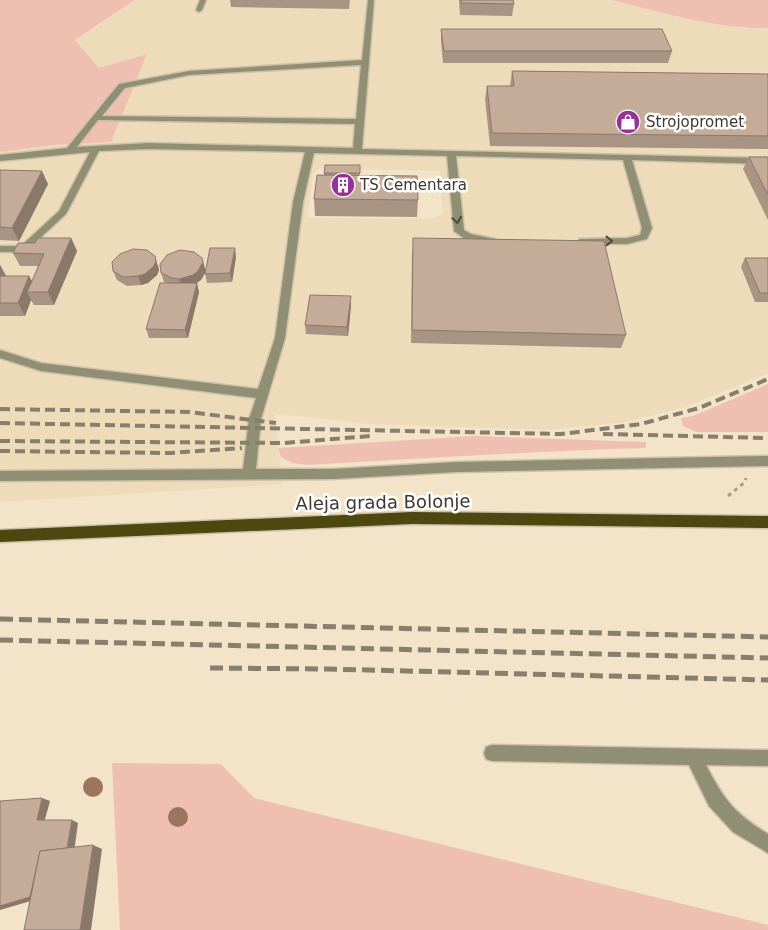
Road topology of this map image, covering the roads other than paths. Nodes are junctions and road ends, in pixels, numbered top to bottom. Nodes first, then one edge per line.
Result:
1 (203, 0) edge
2 (371, 0) edge
3 (199, 10) dead end
4 (366, 62) junction
5 (96, 118) junction
6 (360, 122) junction
7 (96, 148) junction
8 (70, 150) junction
9 (310, 150) junction
10 (357, 152) junction
11 (452, 154) junction
12 (0, 158) edge
13 (626, 158) junction
14 (768, 161) edge
15 (504, 241) edge
16 (570, 241) edge
17 (0, 249) edge
18 (0, 354) edge
19 (263, 394) junction
20 (768, 461) edge
21 (249, 474) junction
22 (0, 476) edge
23 (768, 522) edge
24 (0, 536) edge
25 (492, 753) dead end
26 (694, 757) junction
27 (768, 758) edge
28 (768, 844) edge

1 - 3 lane
2 - 4 lane
4 - 5 lane
4 - 6 lane
5 - 6 lane
5 - 8 lane
6 - 10 lane
7 - 8 lane
7 - 9 lane
7 - 17 lane
8 - 12 lane
9 - 10 lane
9 - 19 lane
10 - 11 lane
11 - 13 lane
11 -> 15 lane
13 - 14 lane
16 -> 13 lane
18 - 19 lane
19 - 21 lane
20 - 21 lane
21 - 22 lane
23 - 24 main road, Aleja grada Bolonje
25 - 26 lane
26 - 27 lane
26 - 28 lane

